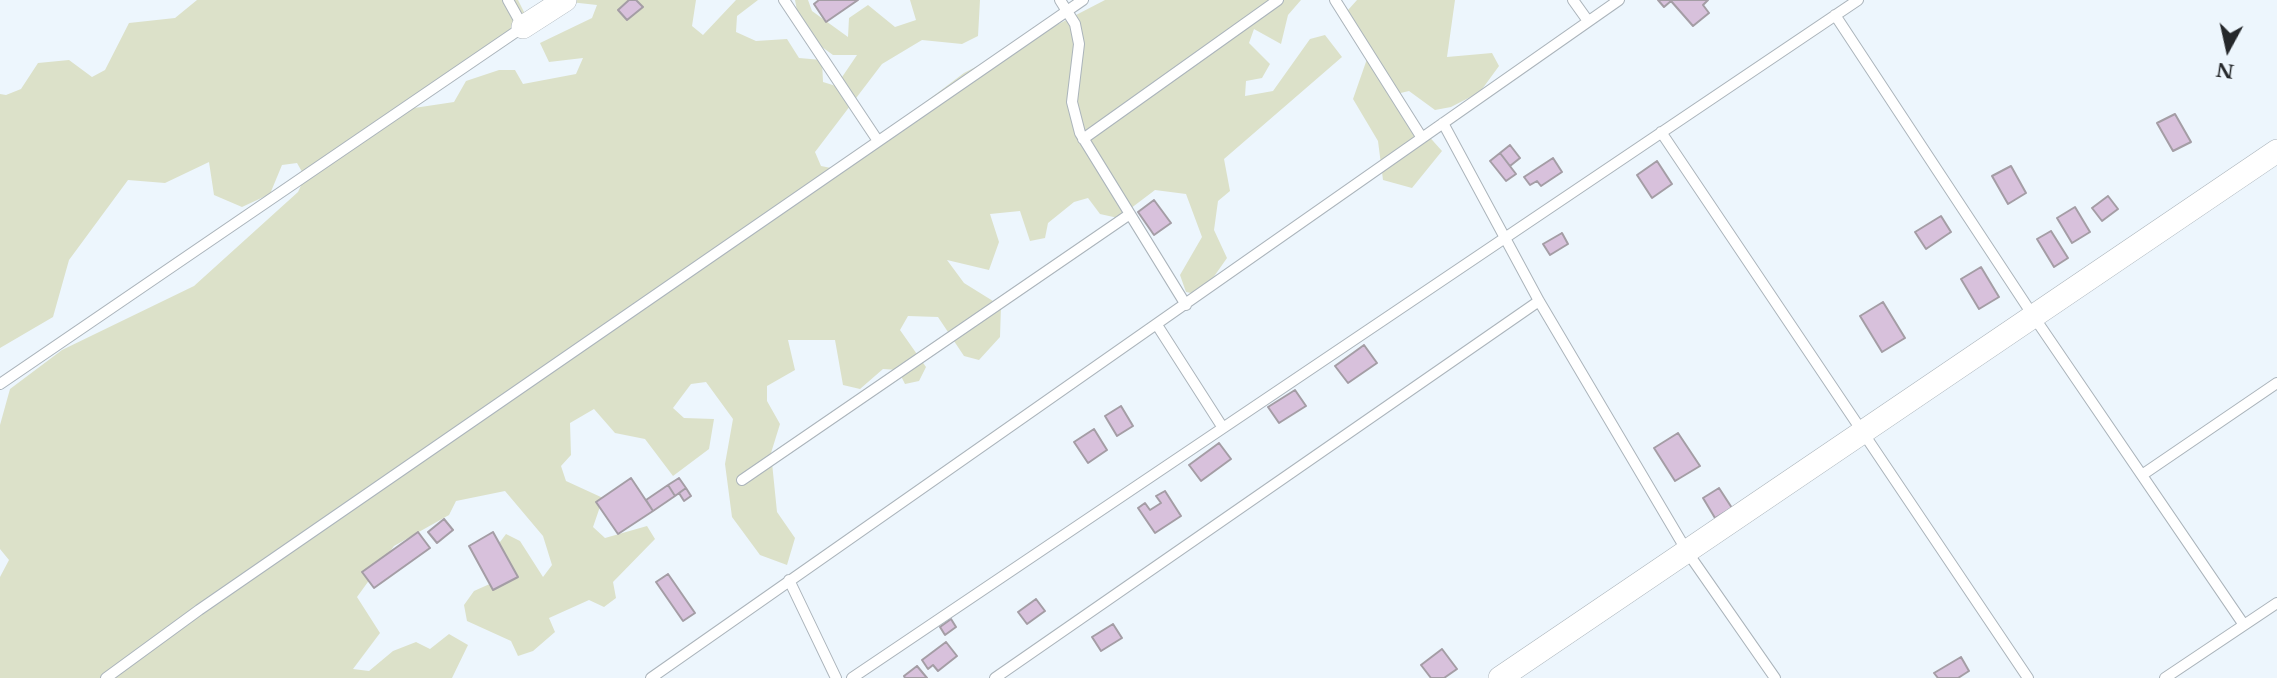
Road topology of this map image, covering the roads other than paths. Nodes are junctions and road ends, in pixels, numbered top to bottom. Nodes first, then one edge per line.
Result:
1 (508, 0) edge
2 (565, 0) edge
3 (784, 0) edge
4 (1060, 0) edge
5 (1083, 0) edge
6 (1279, 0) edge
7 (1335, 0) edge
8 (1573, 0) edge
9 (1619, 0) edge
10 (1858, 0) edge
11 (1067, 11) junction
12 (1835, 15) junction
13 (1588, 21) junction
14 (523, 27) junction
15 (1443, 123) junction
16 (1661, 132) junction
17 (1422, 138) junction
18 (1083, 139) junction
19 (878, 141) junction
20 (2277, 151) edge
21 (1130, 214) junction
22 (1505, 238) junction
23 (1539, 301) junction
24 (1186, 304) junction
25 (2034, 317) junction
26 (1157, 325) junction
27 (2277, 383) edge
28 (0, 384) edge
29 (1223, 428) junction
30 (1864, 433) junction
31 (2142, 475) junction
32 (742, 480) dead end
33 (1688, 553) junction
34 (789, 580) junction
35 (2277, 603) edge
36 (2244, 625) junction
37 (106, 678) edge
38 (651, 678) edge
39 (836, 678) edge
40 (852, 678) edge
41 (995, 678) edge
42 (1500, 678) edge
43 (1774, 678) edge
44 (2028, 678) edge
45 (2165, 678) edge

1 - 14 lane
2 - 14 street
3 - 19 lane
4 - 11 lane
5 - 11 lane
6 - 18 lane
7 - 17 lane
8 - 13 lane
9 - 13 lane
10 - 12 lane
11 - 18 lane
11 - 19 lane
12 - 16 lane
12 - 25 lane
13 - 15 lane
14 - 28 lane
15 - 17 lane
15 - 22 lane
16 - 22 lane
16 - 30 lane
17 - 24 lane
18 - 21 lane
19 - 37 lane
20 - 25 street
21 - 24 lane
21 - 32 lane
22 - 23 lane
22 - 29 lane
23 - 33 lane
23 - 41 lane
24 - 26 lane
25 - 30 street
25 - 31 lane
26 - 29 lane
26 - 34 lane
27 - 31 lane
29 - 40 lane
30 - 33 street
30 - 44 lane
31 - 36 lane
33 - 42 street
33 - 43 lane
34 - 38 lane
34 - 39 lane
35 - 36 lane
36 - 45 lane

